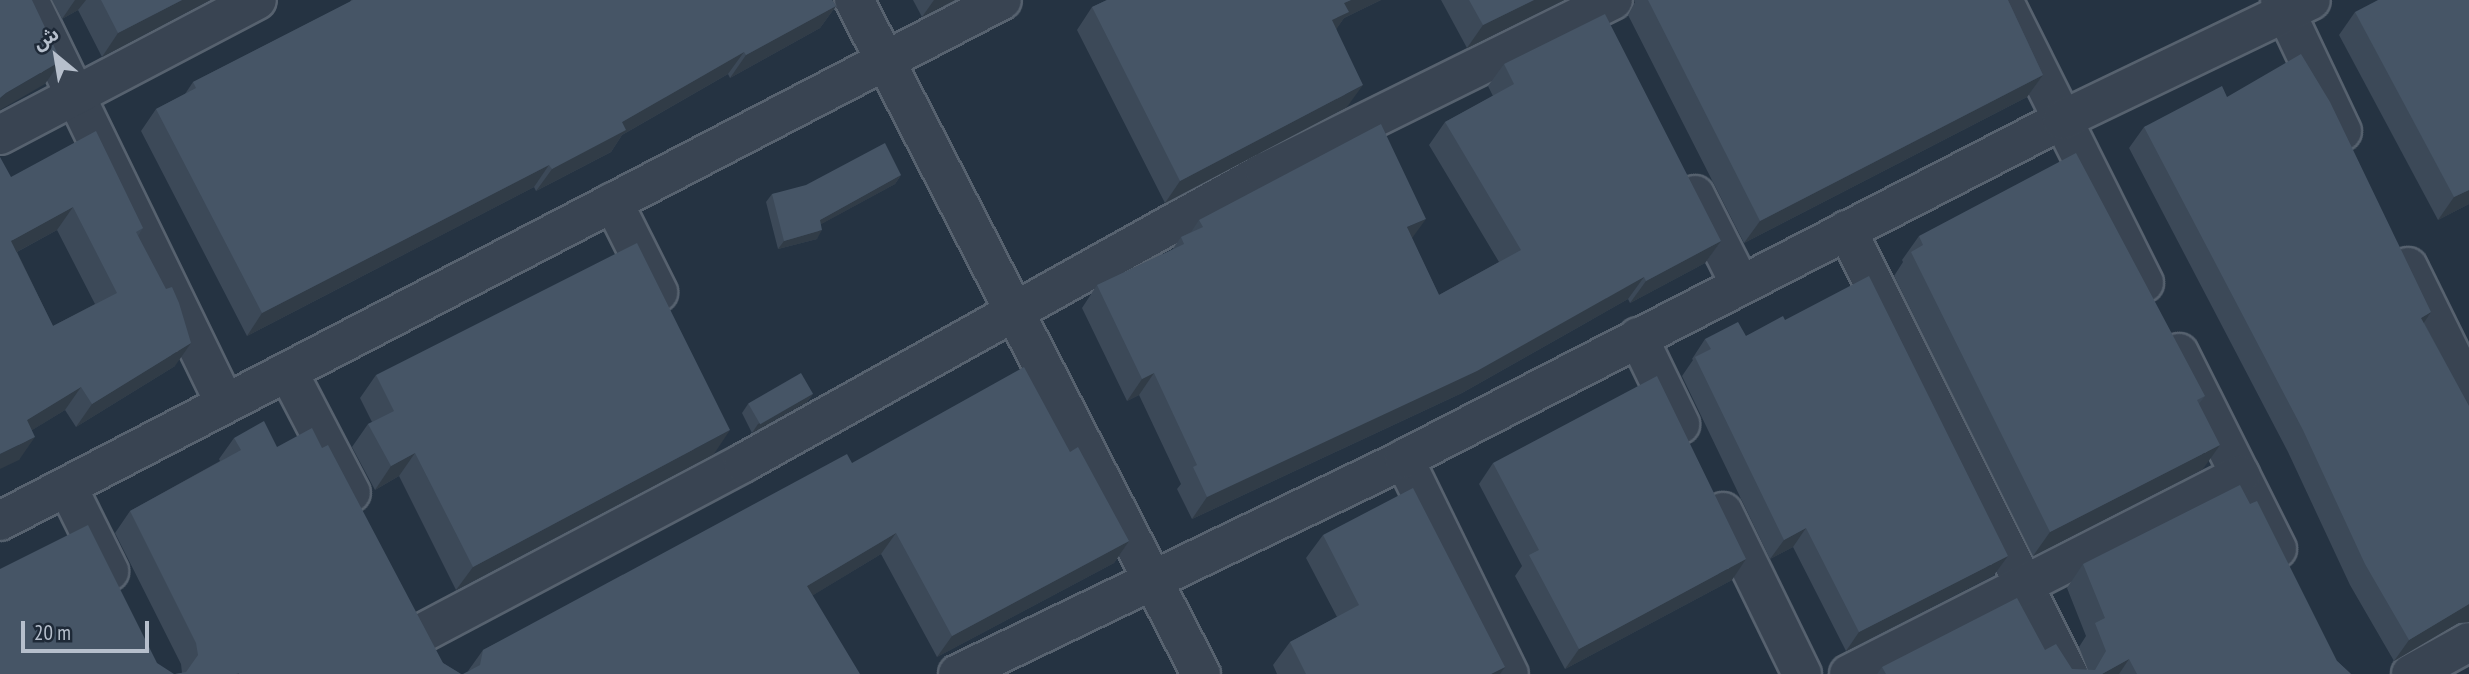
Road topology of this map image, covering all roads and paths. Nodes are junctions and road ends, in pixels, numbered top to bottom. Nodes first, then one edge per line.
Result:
1 (29, 0) edge
2 (257, 0) edge
3 (854, 0) edge
4 (1002, 0) edge
5 (2003, 0) edge
6 (1603, 2) edge
7 (2292, 5) edge
8 (1618, 43) edge
9 (884, 58) junction
10 (77, 94) junction
11 (2062, 120) junction
12 (0, 135) edge
13 (2357, 162) edge
14 (1679, 163) edge
15 (613, 202) junction
16 (1847, 230) junction
17 (2393, 236) edge
18 (1740, 284) junction
19 (1014, 309) junction
20 (675, 326) edge
21 (1638, 337) junction
22 (2458, 342) edge
23 (288, 372) junction
24 (2469, 391) edge
25 (224, 401) junction
26 (725, 425) edge
27 (1404, 459) junction
28 (743, 463) junction
29 (2239, 475) junction
30 (68, 488) junction
31 (366, 521) edge
32 (0, 522) edge
33 (1153, 576) junction
34 (2023, 586) junction
35 (2296, 587) edge
36 (405, 595) edge
37 (124, 600) edge
38 (2469, 642) edge
39 (958, 674) edge
40 (1201, 674) edge
41 (1509, 674) edge
42 (1802, 674) edge
43 (1849, 674) edge
44 (2068, 674) edge
45 (2411, 674) edge

1 - 10 street
2 - 10 street
3 - 9 street
4 - 9 street
5 - 11 street
6 - 8 street
6 - 19 street
7 - 11 street
7 - 13 street
9 - 15 street
9 - 19 street
10 - 12 street
10 - 25 street
11 - 16 street
11 - 29 street
14 - 18 street
15 - 20 street
15 - 23 street
16 - 18 street
16 - 34 street
17 - 22 street
18 - 21 street
19 - 28 street
19 - 33 street
21 - 27 street
21 - 42 street
22 - 24 street
23 - 25 street
23 - 31 street
25 - 30 street
26 - 28 street
27 - 33 street
27 - 41 street
28 - 36 street
29 - 34 street
29 - 35 street
30 - 32 street
30 - 37 street
33 - 39 street
33 - 40 street
34 - 43 street
34 - 44 street
38 - 45 street

